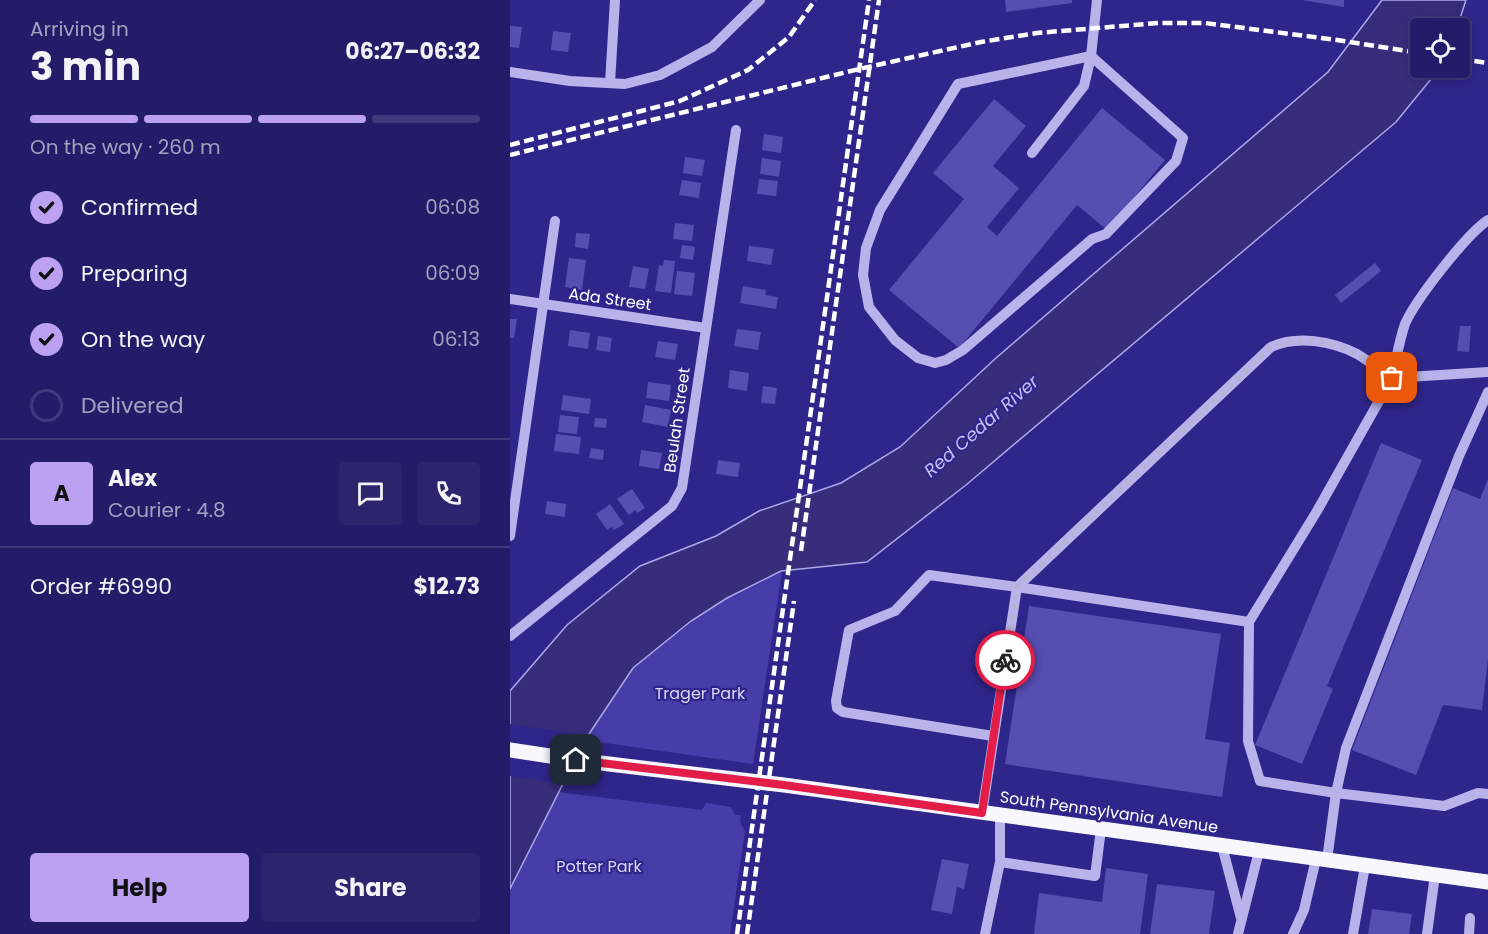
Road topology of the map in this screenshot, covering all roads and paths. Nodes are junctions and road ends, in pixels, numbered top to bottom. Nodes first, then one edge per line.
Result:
1 (615, 0) edge
2 (760, 0) edge
3 (1097, 0) edge
4 (1091, 56) junction
5 (510, 72) edge
6 (610, 83) junction
7 (736, 130) dead end
8 (1032, 153) dead end
9 (1488, 220) edge
10 (555, 221) dead end
11 (510, 299) edge
12 (544, 304) junction
13 (706, 328) junction
14 (1488, 372) edge
15 (1392, 378) junction
16 (1488, 392) edge
17 (510, 536) edge
18 (1017, 587) junction
19 (1249, 622) junction
20 (510, 636) edge
21 (993, 736) junction
22 (510, 750) edge
23 (1336, 793) junction
24 (1488, 794) edge
25 (982, 813) junction
26 (1000, 816) junction
27 (1101, 829) junction
28 (1222, 846) junction
29 (1259, 851) junction
30 (1321, 859) junction
31 (1000, 862) junction
32 (1365, 866) junction
33 (1436, 875) junction
34 (1488, 882) edge
35 (1242, 918) junction
36 (1470, 918) dead end
37 (985, 934) edge
38 (1238, 934) edge
39 (1293, 934) edge
40 (1353, 934) edge
41 (1427, 934) edge
42 (1469, 934) edge

1 - 6 street
2 - 6 street
3 - 4 street
4 - 4 street
4 - 8 street
5 - 6 street
7 - 13 street, Beulah Street
9 - 15 street
10 - 12 street
11 - 12 street, Ada Street
12 - 13 street, Ada Street
12 - 17 street
13 - 20 street, Beulah Street
14 - 15 street
15 - 18 street
15 - 19 street
16 - 23 street
18 - 19 street
18 - 21 street
18 - 21 street
19 - 23 street
21 - 25 street
22 - 25 main road, South Pennsylvania Avenue
23 - 24 street
23 - 30 street
25 - 26 main road, South Pennsylvania Avenue
26 - 27 main road, South Pennsylvania Avenue
26 - 31 street
27 - 28 main road, South Pennsylvania Avenue
27 - 31 street
28 - 29 main road, South Pennsylvania Avenue
28 - 35 street
29 - 30 main road, South Pennsylvania Avenue
29 - 35 street
30 - 32 main road, South Pennsylvania Avenue
30 - 39 street
31 - 37 street
32 - 33 main road, South Pennsylvania Avenue
32 - 40 street
33 - 34 main road, South Pennsylvania Avenue
33 - 41 street
35 - 38 street
36 - 42 street

